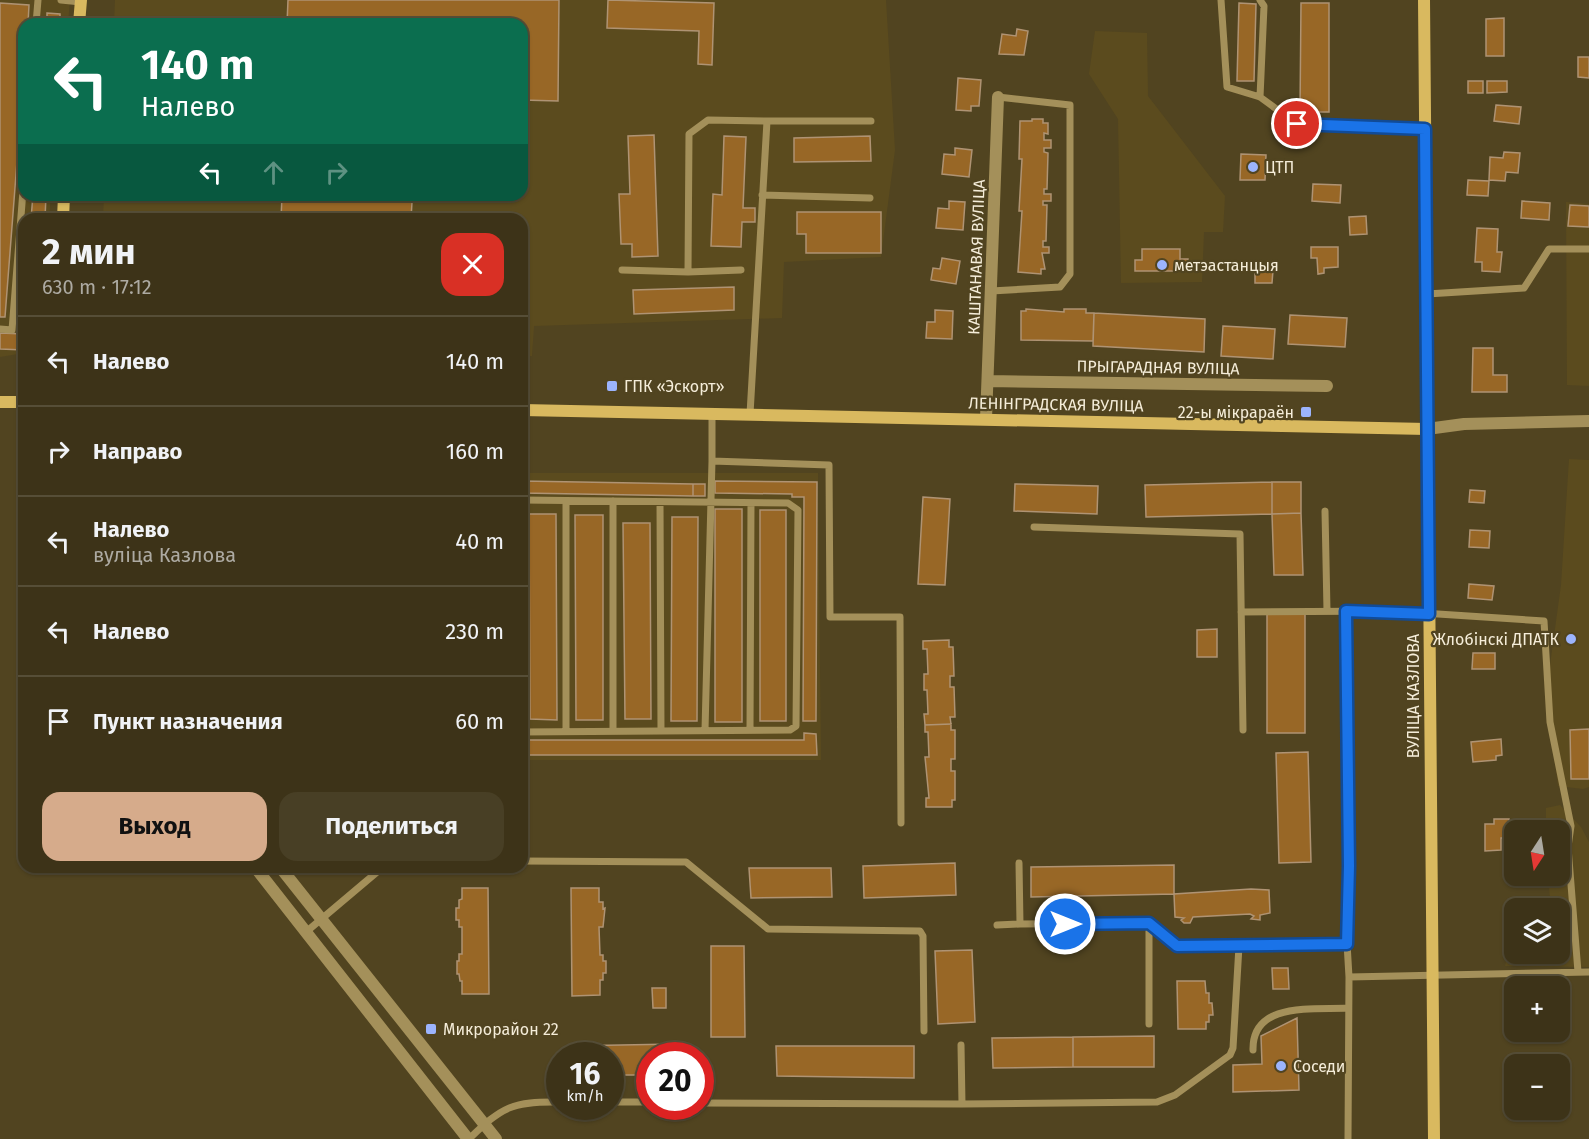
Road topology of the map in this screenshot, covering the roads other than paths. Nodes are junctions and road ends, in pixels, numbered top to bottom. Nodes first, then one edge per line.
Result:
1 (38, 0) edge
2 (61, 0) edge
3 (1221, 0) edge
4 (1260, 0) edge
5 (1424, 0) edge
6 (81, 1) edge
7 (36, 18) edge
8 (80, 18) edge
9 (998, 97) joint
10 (1260, 97) junction
11 (767, 121) junction
12 (871, 121) dead end
13 (1425, 129) junction
14 (762, 195) junction
15 (870, 198) dead end
16 (1589, 249) edge
17 (18, 254) edge
18 (622, 270) dead end
19 (741, 270) dead end
20 (688, 272) junction
21 (991, 291) junction
22 (1427, 294) junction
23 (0, 329) edge
24 (988, 381) junction
25 (1327, 386) dead end
26 (0, 402) edge
27 (18, 402) edge
28 (528, 410) edge
29 (712, 414) junction
30 (750, 414) junction
31 (986, 419) junction
32 (1589, 421) edge
33 (1427, 429) junction
34 (712, 460) junction
35 (528, 500) edge
36 (566, 501) junction
37 (613, 501) junction
38 (660, 502) junction
39 (710, 502) junction
40 (751, 502) junction
41 (1325, 511) dead end
42 (1034, 527) dead end
43 (1327, 610) junction
44 (1346, 611) junction
45 (1241, 612) junction
46 (1429, 614) junction
47 (661, 730) junction
48 (705, 730) junction
49 (750, 730) junction
50 (1243, 730) dead end
51 (566, 731) junction
52 (614, 731) junction
53 (528, 732) edge
54 (901, 823) dead end
55 (528, 861) edge
56 (1019, 863) dead end
57 (260, 873) edge
58 (285, 873) edge
59 (376, 873) edge
60 (321, 920) junction
61 (1149, 923) junction
62 (1020, 924) junction
63 (997, 925) dead end
64 (306, 932) junction
65 (1347, 944) junction
66 (1239, 946) junction
67 (1578, 972) junction
68 (1589, 972) edge
69 (1431, 976) junction
70 (1349, 977) junction
71 (1348, 1008) junction
72 (1149, 1024) dead end
73 (924, 1031) dead end
74 (961, 1045) dead end
75 (1253, 1050) dead end
76 (546, 1103) edge
77 (714, 1103) edge
78 (962, 1104) junction
79 (484, 1124) junction
80 (468, 1139) edge
81 (496, 1139) edge
82 (1348, 1139) edge
83 (1434, 1139) edge

1 - 7 lane
2 - 6 lane
3 - 10 lane
4 - 10 lane
5 - 13 main road, ВУЛІЦА КАЗЛОВА
6 - 8 main road
9 - 21 street, КАШТАНАВАЯ ВУЛІЦА
9 - 21 lane
10 - 13 lane
11 - 12 lane
11 - 14 lane
11 - 20 lane
13 - 22 main road, ВУЛІЦА КАЗЛОВА
14 - 15 lane
14 - 30 lane
16 - 22 lane
17 - 23 lane
18 - 20 lane
19 - 20 lane
21 - 24 street, КАШТАНАВАЯ ВУЛІЦА
22 - 33 main road, ВУЛІЦА КАЗЛОВА
24 - 25 street, ПРЫГАРАДНАЯ ВУЛІЦА
24 - 31 street, КАШТАНАВАЯ ВУЛІЦА
26 - 27 main road
28 - 29 main road, ЛЕНІНГРАДСКАЯ ВУЛІЦА
29 - 30 main road, ЛЕНІНГРАДСКАЯ ВУЛІЦА
29 - 34 lane
30 - 31 main road, ЛЕНІНГРАДСКАЯ ВУЛІЦА
31 - 33 main road, ЛЕНІНГРАДСКАЯ ВУЛІЦА
32 - 33 street, ЛЕНІНГРАДСКАЯ ВУЛІЦА
33 - 46 main road, ВУЛІЦА КАЗЛОВА
34 - 39 lane
34 - 54 lane
35 - 36 lane
36 - 37 lane
36 - 51 lane
37 - 38 lane
37 - 52 lane
38 - 39 lane
38 - 47 lane
39 - 40 lane
39 - 48 lane
40 - 49 lane
40 - 49 lane
41 - 43 lane
42 - 45 lane
43 - 44 lane
43 - 45 lane
44 - 46 lane
44 - 65 lane
45 - 50 lane
46 - 67 lane
46 - 69 main road, ВУЛІЦА КАЗЛОВА
47 - 48 lane
47 - 52 lane
48 - 49 lane
51 - 52 lane
51 - 53 lane
55 - 73 lane
56 - 62 lane
57 - 64 street
58 - 60 street
59 - 60 lane
60 - 64 lane
60 - 79 street
61 - 62 lane
61 - 66 lane
61 - 72 lane
62 - 63 lane
64 - 80 street
65 - 66 lane
65 - 70 lane
66 - 78 lane
67 - 68 lane
67 - 69 lane
69 - 70 lane
69 - 83 main road, ВУЛІЦА КАЗЛОВА
70 - 71 lane
71 - 75 lane
71 - 82 lane
74 - 78 lane
76 - 79 lane
77 - 78 lane
79 - 80 lane
79 - 81 street

